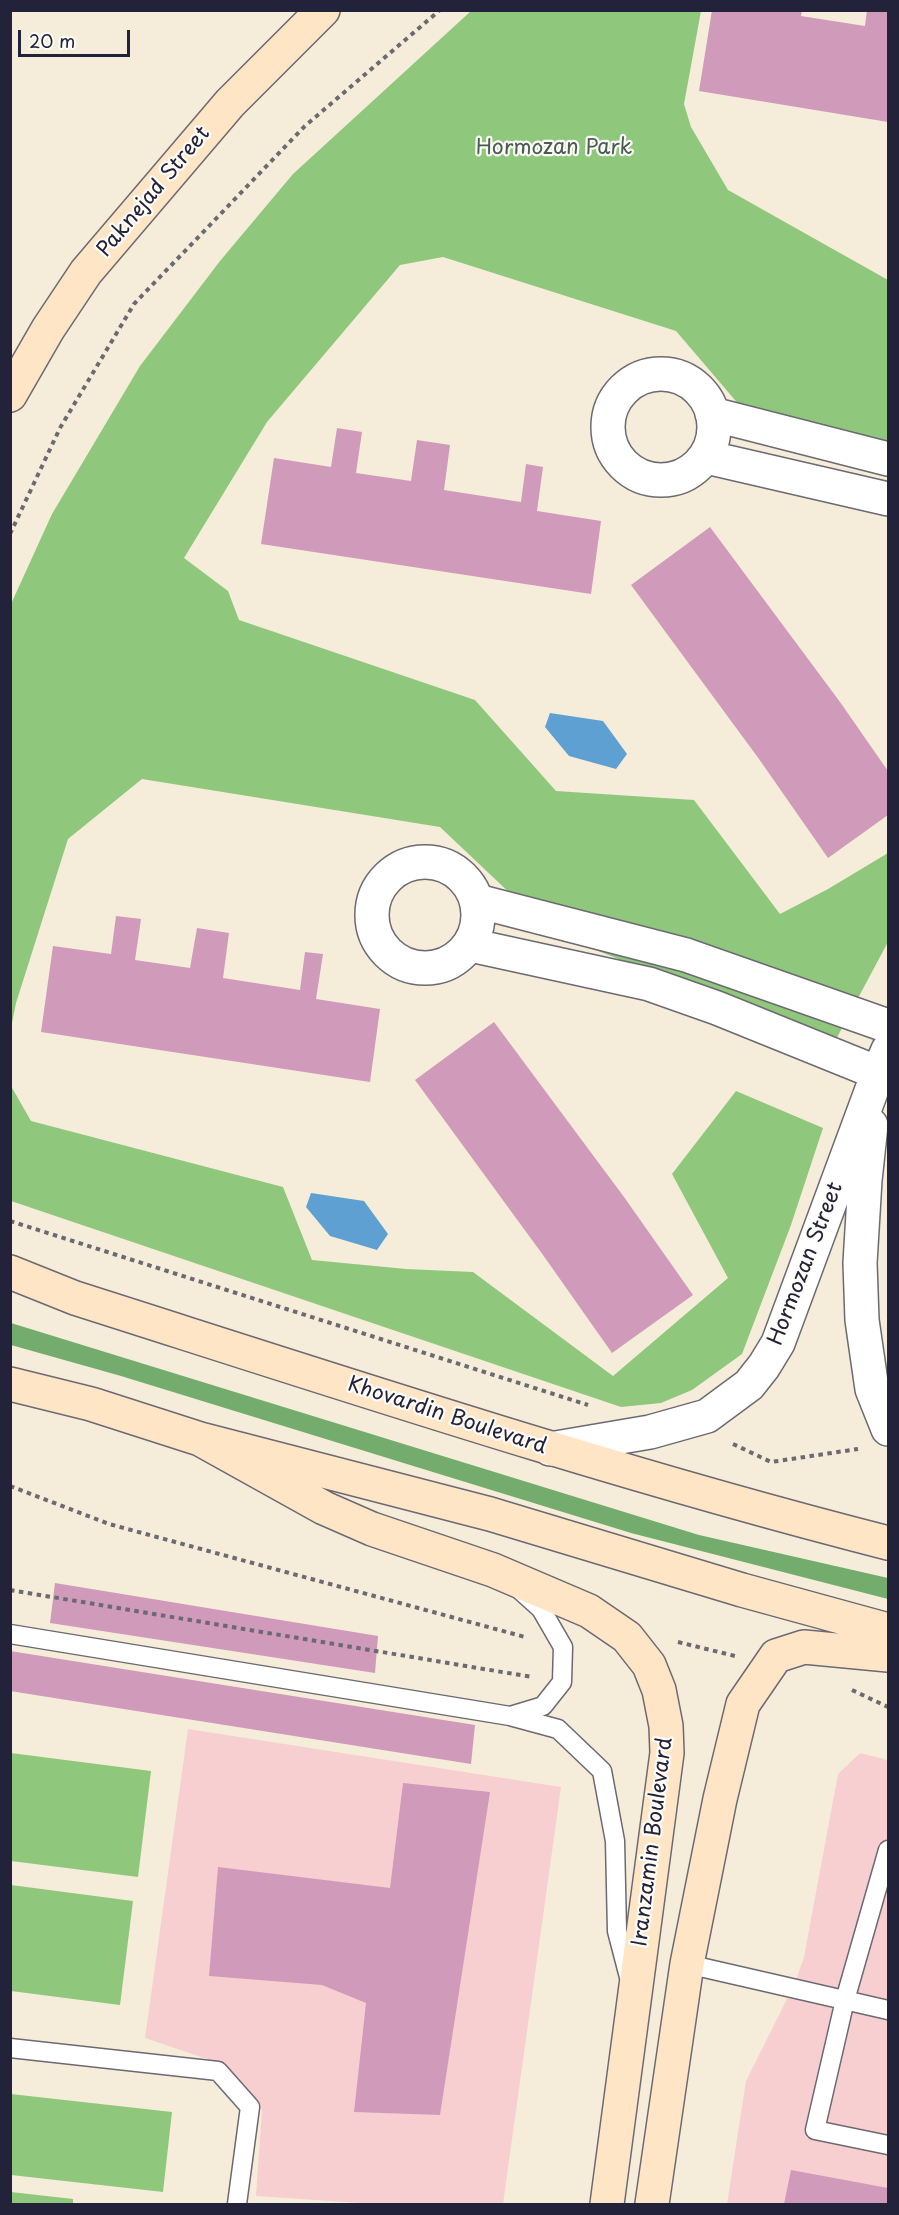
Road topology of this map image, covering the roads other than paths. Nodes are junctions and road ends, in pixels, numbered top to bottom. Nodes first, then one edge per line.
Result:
1 (323, 10) edge
2 (10, 395) edge
3 (712, 414) junction
4 (706, 457) junction
5 (888, 459) edge
6 (888, 499) edge
7 (477, 901) junction
8 (470, 945) junction
9 (732, 970) junction
10 (717, 1008) junction
11 (888, 1026) edge
12 (883, 1061) edge
13 (10, 1272) edge
14 (10, 1384) edge
15 (888, 1429) edge
16 (200, 1439) junction
17 (550, 1449) junction
18 (888, 1543) edge
19 (493, 1570) junction
20 (888, 1630) edge
21 (10, 1634) edge
22 (888, 1655) edge
23 (510, 1716) junction
24 (888, 1850) edge
25 (640, 1956) junction
26 (687, 1964) junction
27 (635, 1996) junction
28 (845, 2000) junction
29 (888, 2010) edge
30 (10, 2048) edge
31 (888, 2145) edge
32 (237, 2205) edge
33 (607, 2205) edge
34 (652, 2205) edge

1 - 2 main road, Paknejad Street
3 - 4 street
3 - 4 street
3 - 5 street
4 - 6 street
7 - 8 street
7 - 8 street
7 - 9 street
8 - 10 street
9 - 10 street
9 - 11 street
10 - 12 street
12 - 15 street, Hormozan Street
12 - 17 street, Hormozan Street
13 - 17 main road, Khovardin Boulevard
14 - 16 main road
16 - 19 main road, Iranzamin Boulevard
16 - 20 main road
17 - 18 main road, Khovardin Boulevard
19 - 23 lane
19 - 25 main road, Iranzamin Boulevard
21 - 23 lane
22 - 26 main road
23 - 27 lane
24 - 28 lane
25 - 26 main road
25 - 27 main road, Iranzamin Boulevard
26 - 28 lane
26 - 34 main road
27 - 33 main road, Iranzamin Boulevard
28 - 29 lane
28 - 31 lane
30 - 32 lane

